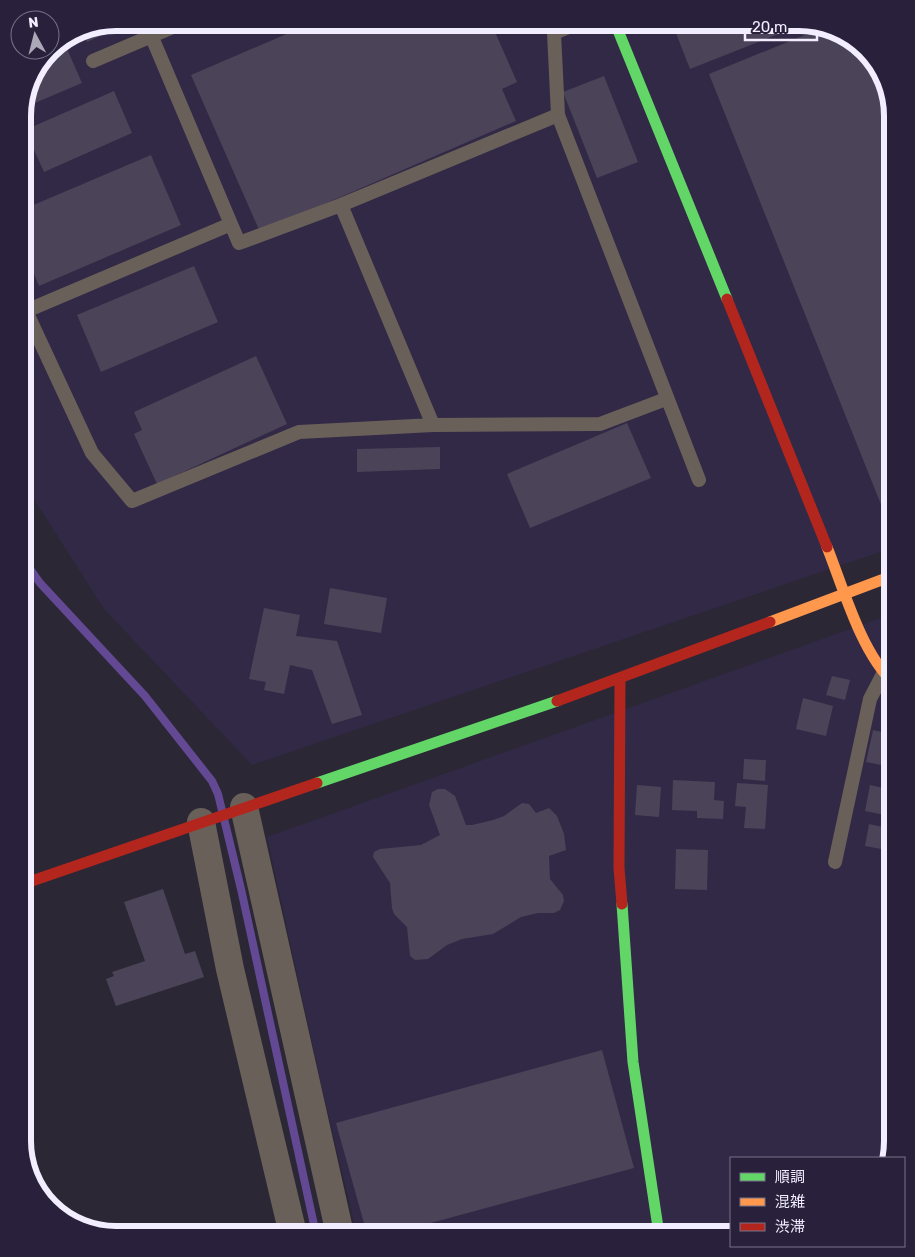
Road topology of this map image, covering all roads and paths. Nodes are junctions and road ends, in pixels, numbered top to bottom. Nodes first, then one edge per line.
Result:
1 (161, 31) edge
2 (559, 31) edge
3 (618, 31) edge
4 (151, 35) junction
5 (93, 62) dead end
6 (558, 115) junction
7 (341, 205) junction
8 (231, 224) junction
9 (31, 309) edge
10 (31, 322) edge
11 (666, 398) junction
12 (433, 425) junction
13 (699, 480) dead end
14 (884, 579) edge
15 (846, 595) junction
16 (884, 670) edge
17 (620, 678) junction
18 (884, 682) edge
19 (244, 807) junction
20 (201, 822) junction
21 (834, 862) dead end
22 (31, 881) edge
23 (291, 1226) edge
24 (338, 1226) edge
25 (659, 1226) edge

1 - 4 lane
2 - 6 lane
3 - 15 street
4 - 5 lane
4 - 8 lane
6 - 7 lane
6 - 11 lane
7 - 8 lane
7 - 12 lane
8 - 9 lane
10 - 12 lane
11 - 12 lane
11 - 13 lane
14 - 15 street
15 - 16 street
15 - 17 street
17 - 19 street
17 - 25 street
18 - 21 lane
19 - 20 street
19 - 24 street
20 - 22 street
20 - 23 street

